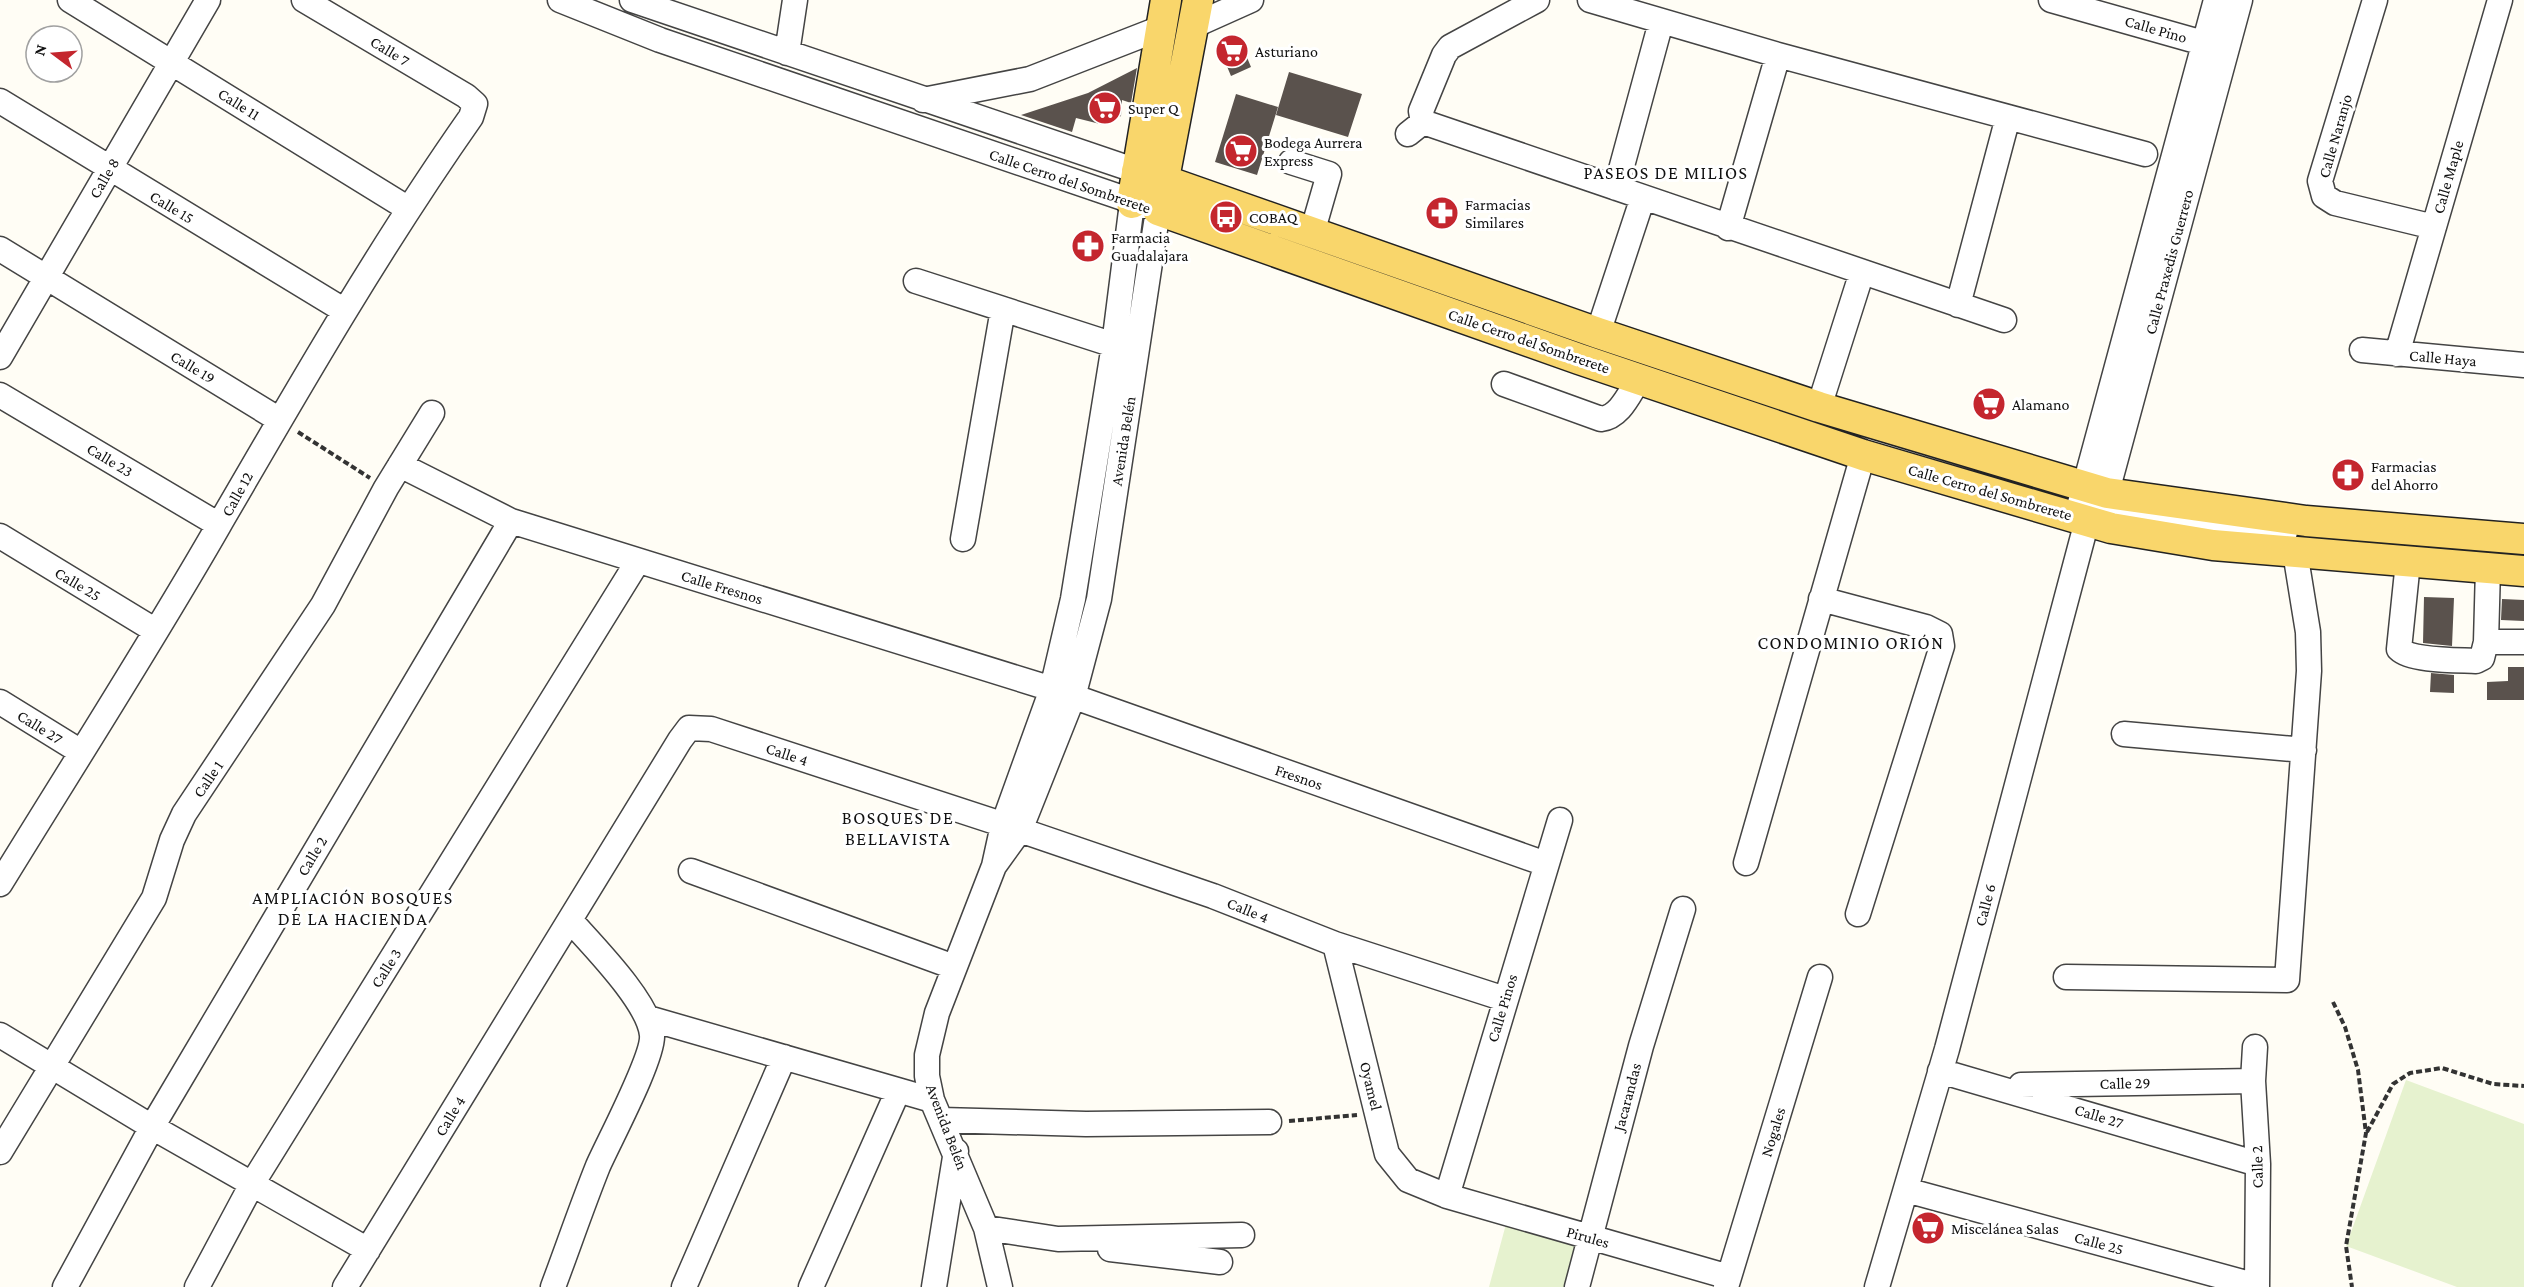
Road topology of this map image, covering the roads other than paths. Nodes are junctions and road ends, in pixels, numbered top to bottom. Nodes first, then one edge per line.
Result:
1 (70, 0) edge
2 (208, 0) edge
3 (304, 0) edge
4 (560, 0) edge
5 (632, 0) edge
6 (795, 0) edge
7 (1176, 0) edge
8 (1251, 0) edge
9 (1537, 0) edge
10 (1590, 0) edge
11 (2051, 0) edge
12 (2216, 0) edge
13 (2240, 0) edge
14 (2375, 0) edge
15 (2499, 0) edge
16 (2084, 4) edge
17 (674, 7) edge
18 (1192, 9) edge
19 (1163, 14) edge
20 (1661, 22) junction
21 (2215, 47) junction
22 (787, 53) junction
23 (1778, 55) junction
24 (173, 63) junction
25 (922, 100) junction
26 (0, 101) edge
27 (475, 105) joint
28 (2008, 117) junction
29 (2145, 154) dead end
30 (1291, 162) dead end
31 (108, 169) junction
32 (1616, 188) junction
33 (1152, 190) junction
34 (1643, 197) junction
35 (407, 208) junction
36 (2434, 227) junction
37 (1728, 228) junction
38 (1312, 233) junction
39 (0, 249) edge
40 (1862, 272) junction
41 (47, 279) junction
42 (916, 281) dead end
43 (1958, 305) junction
44 (1003, 309) junction
45 (345, 311) junction
46 (2004, 320) dead end
47 (1598, 333) junction
48 (1114, 345) junction
49 (2362, 350) dead end
50 (2397, 354) junction
51 (0, 357) edge
52 (2524, 365) edge
53 (1639, 379) junction
54 (1504, 384) dead end
55 (0, 394) edge
56 (1819, 407) junction
57 (432, 413) dead end
58 (278, 419) junction
59 (1863, 455) junction
60 (400, 465) junction
61 (2091, 507) junction
62 (511, 521) junction
63 (219, 525) junction
64 (0, 536) edge
65 (963, 539) dead end
66 (2524, 539) edge
67 (2295, 552) junction
68 (2524, 552) edge
69 (2524, 560) edge
70 (638, 561) junction
71 (2408, 561) junction
72 (2488, 568) junction
73 (2524, 571) edge
74 (1821, 599) junction
75 (156, 631) junction
76 (2486, 642) junction
77 (2524, 642) edge
78 (1062, 693) junction
79 (0, 702) edge
80 (2124, 734) dead end
81 (2304, 750) junction
82 (81, 752) junction
83 (1560, 820) dead end
84 (1012, 827) junction
85 (1746, 863) dead end
86 (1546, 864) junction
87 (691, 871) dead end
88 (0, 884) edge
89 (1683, 909) dead end
90 (1858, 914) dead end
91 (570, 920) junction
92 (1335, 944) junction
93 (954, 967) junction
94 (1820, 977) dead end
95 (2066, 977) dead end
96 (1505, 999) junction
97 (648, 1018) junction
98 (0, 1035) edge
99 (2255, 1047) dead end
100 (784, 1057) junction
101 (51, 1067) junction
102 (1940, 1071) junction
103 (2253, 1081) junction
104 (1998, 1085) junction
105 (898, 1091) junction
106 (937, 1110) junction
107 (1269, 1122) road end
108 (152, 1127) junction
109 (956, 1151) junction
110 (0, 1152) edge
111 (2258, 1164) junction
112 (252, 1184) junction
113 (1906, 1190) junction
114 (1447, 1196) junction
115 (986, 1228) junction
116 (1242, 1235) dead end
117 (1589, 1237) junction
118 (1058, 1239) junction
119 (368, 1250) junction
120 (1220, 1262) dead end
121 (1728, 1282) edge
122 (2257, 1286) edge
123 (65, 1287) edge
124 (197, 1287) edge
125 (345, 1287) edge
126 (553, 1287) edge
127 (684, 1287) edge
128 (811, 1287) edge
129 (934, 1287) edge
130 (1000, 1287) edge
131 (1576, 1287) edge
132 (1877, 1287) edge

1 - 24 street, Calle 11
2 - 24 street, Calle 8
3 - 27 street, Calle 7
4 - 33 street, Calle Cerro del Sombrerete
5 - 17 street, Calle Cerro del Sombrerete
6 - 22 street
7 - 33 street
8 - 18 street
9 - 32 street
10 - 20 street
11 - 16 street, Calle Pino
12 - 21 street, Calle Praxedis Guerrero
13 - 21 street, Calle Praxedis Guerrero
14 - 36 street, Calle Naranjo
15 - 36 street, Calle Maple
16 - 21 street, Calle Pino
17 - 22 street, Calle Cerro del Sombrerete
18 - 33 main road, Avenida Belén
19 - 25 street
19 - 33 main road, Avenida Belén
20 - 23 street
20 - 32 street
21 - 61 street, Calle Praxedis Guerrero
22 - 25 street, Calle Cerro del Sombrerete
23 - 28 street
23 - 37 street
24 - 31 street, Calle 8
24 - 35 street, Calle 11
25 - 33 street, Calle Cerro del Sombrerete
26 - 31 street, Calle 15
27 - 35 street, Calle 12
28 - 29 street
28 - 43 street
30 - 38 street
31 - 41 street, Calle 8
31 - 45 street, Calle 15
32 - 34 street
33 - 38 main road, Calle Cerro del Sombrerete
33 - 48 street, Avenida Belén
33 - 53 main road, Calle Cerro del Sombrerete
33 - 61 street
33 - 78 street, Avenida Belén
34 - 37 street
34 - 47 street
35 - 45 street, Calle 12
36 - 50 street, Calle Maple
37 - 40 street
38 - 47 main road, Calle Cerro del Sombrerete
39 - 41 street, Calle 19
40 - 43 street
40 - 56 street
41 - 51 street, Calle 8
41 - 58 street, Calle 19
42 - 44 street
43 - 46 street
44 - 48 street
44 - 65 street
45 - 58 street, Calle 12
47 - 56 main road, Calle Cerro del Sombrerete
48 - 78 street, Avenida Belén
49 - 50 street, Calle Haya
50 - 52 street, Calle Haya
53 - 54 street
53 - 59 main road, Calle Cerro del Sombrerete
55 - 63 street, Calle 23
56 - 61 main road, Calle Cerro del Sombrerete
57 - 60 street, Calle 1
58 - 63 street, Calle 12
59 - 61 main road, Calle Cerro del Sombrerete
59 - 74 street
60 - 62 street, Calle Fresnos
60 - 101 street, Calle 1
61 - 66 main road, Calle Cerro del Sombrerete
61 - 67 main road, Calle Cerro del Sombrerete
61 - 68 street
61 - 69 street
61 - 102 street, Calle 6
62 - 70 street, Calle Fresnos
62 - 108 street, Calle 2
63 - 75 street, Calle 12
64 - 75 street, Calle 25
67 - 71 main road, Calle Cerro del Sombrerete
67 - 81 street
70 - 78 street, Calle Fresnos
70 - 112 street, Calle 3
71 - 72 main road, Calle Cerro del Sombrerete
71 - 76 street
72 - 73 main road, Calle Cerro del Sombrerete
72 - 76 street
74 - 85 street
74 - 90 street
75 - 82 street, Calle 12
76 - 77 street
78 - 84 street, Avenida Belén
78 - 86 street, Fresnos
79 - 82 street, Calle 27
80 - 81 street
81 - 95 street
82 - 88 street, Calle 12
83 - 86 street, Calle Pinos
84 - 91 street, Calle 4
84 - 92 street, Calle 4
84 - 93 street, Avenida Belén
86 - 96 street, Calle Pinos
87 - 93 street
89 - 117 street, Jacarandas
91 - 97 street
91 - 119 street, Calle 4
92 - 96 street, Calle 4
92 - 114 street, Oyamel
93 - 106 street, Avenida Belén
94 - 121 street, Nogales
96 - 114 street, Calle Pinos
97 - 100 street
97 - 126 street
98 - 101 street
99 - 103 street, Calle 2
100 - 105 street
100 - 127 street
101 - 108 street
101 - 110 street, Calle 1
102 - 104 street, Calle 27
102 - 113 street, Calle 6
103 - 104 street, Calle 29
103 - 111 street, Calle 2
104 - 111 street, Calle 27
105 - 106 street
105 - 128 street
106 - 107 street
106 - 109 street, Avenida Belén
108 - 112 street
108 - 123 street, Calle 2
109 - 115 street, Avenida Belén
109 - 129 street
111 - 122 street, Calle 2
112 - 119 street
112 - 124 street, Calle 3
113 - 122 street, Calle 25
113 - 132 street, Calle 6
114 - 117 street, Pirules
115 - 118 street
115 - 130 street, Avenida Belén
116 - 118 street
117 - 121 street, Pirules
117 - 131 street, Jacarandas
118 - 120 street
119 - 125 street, Calle 4

